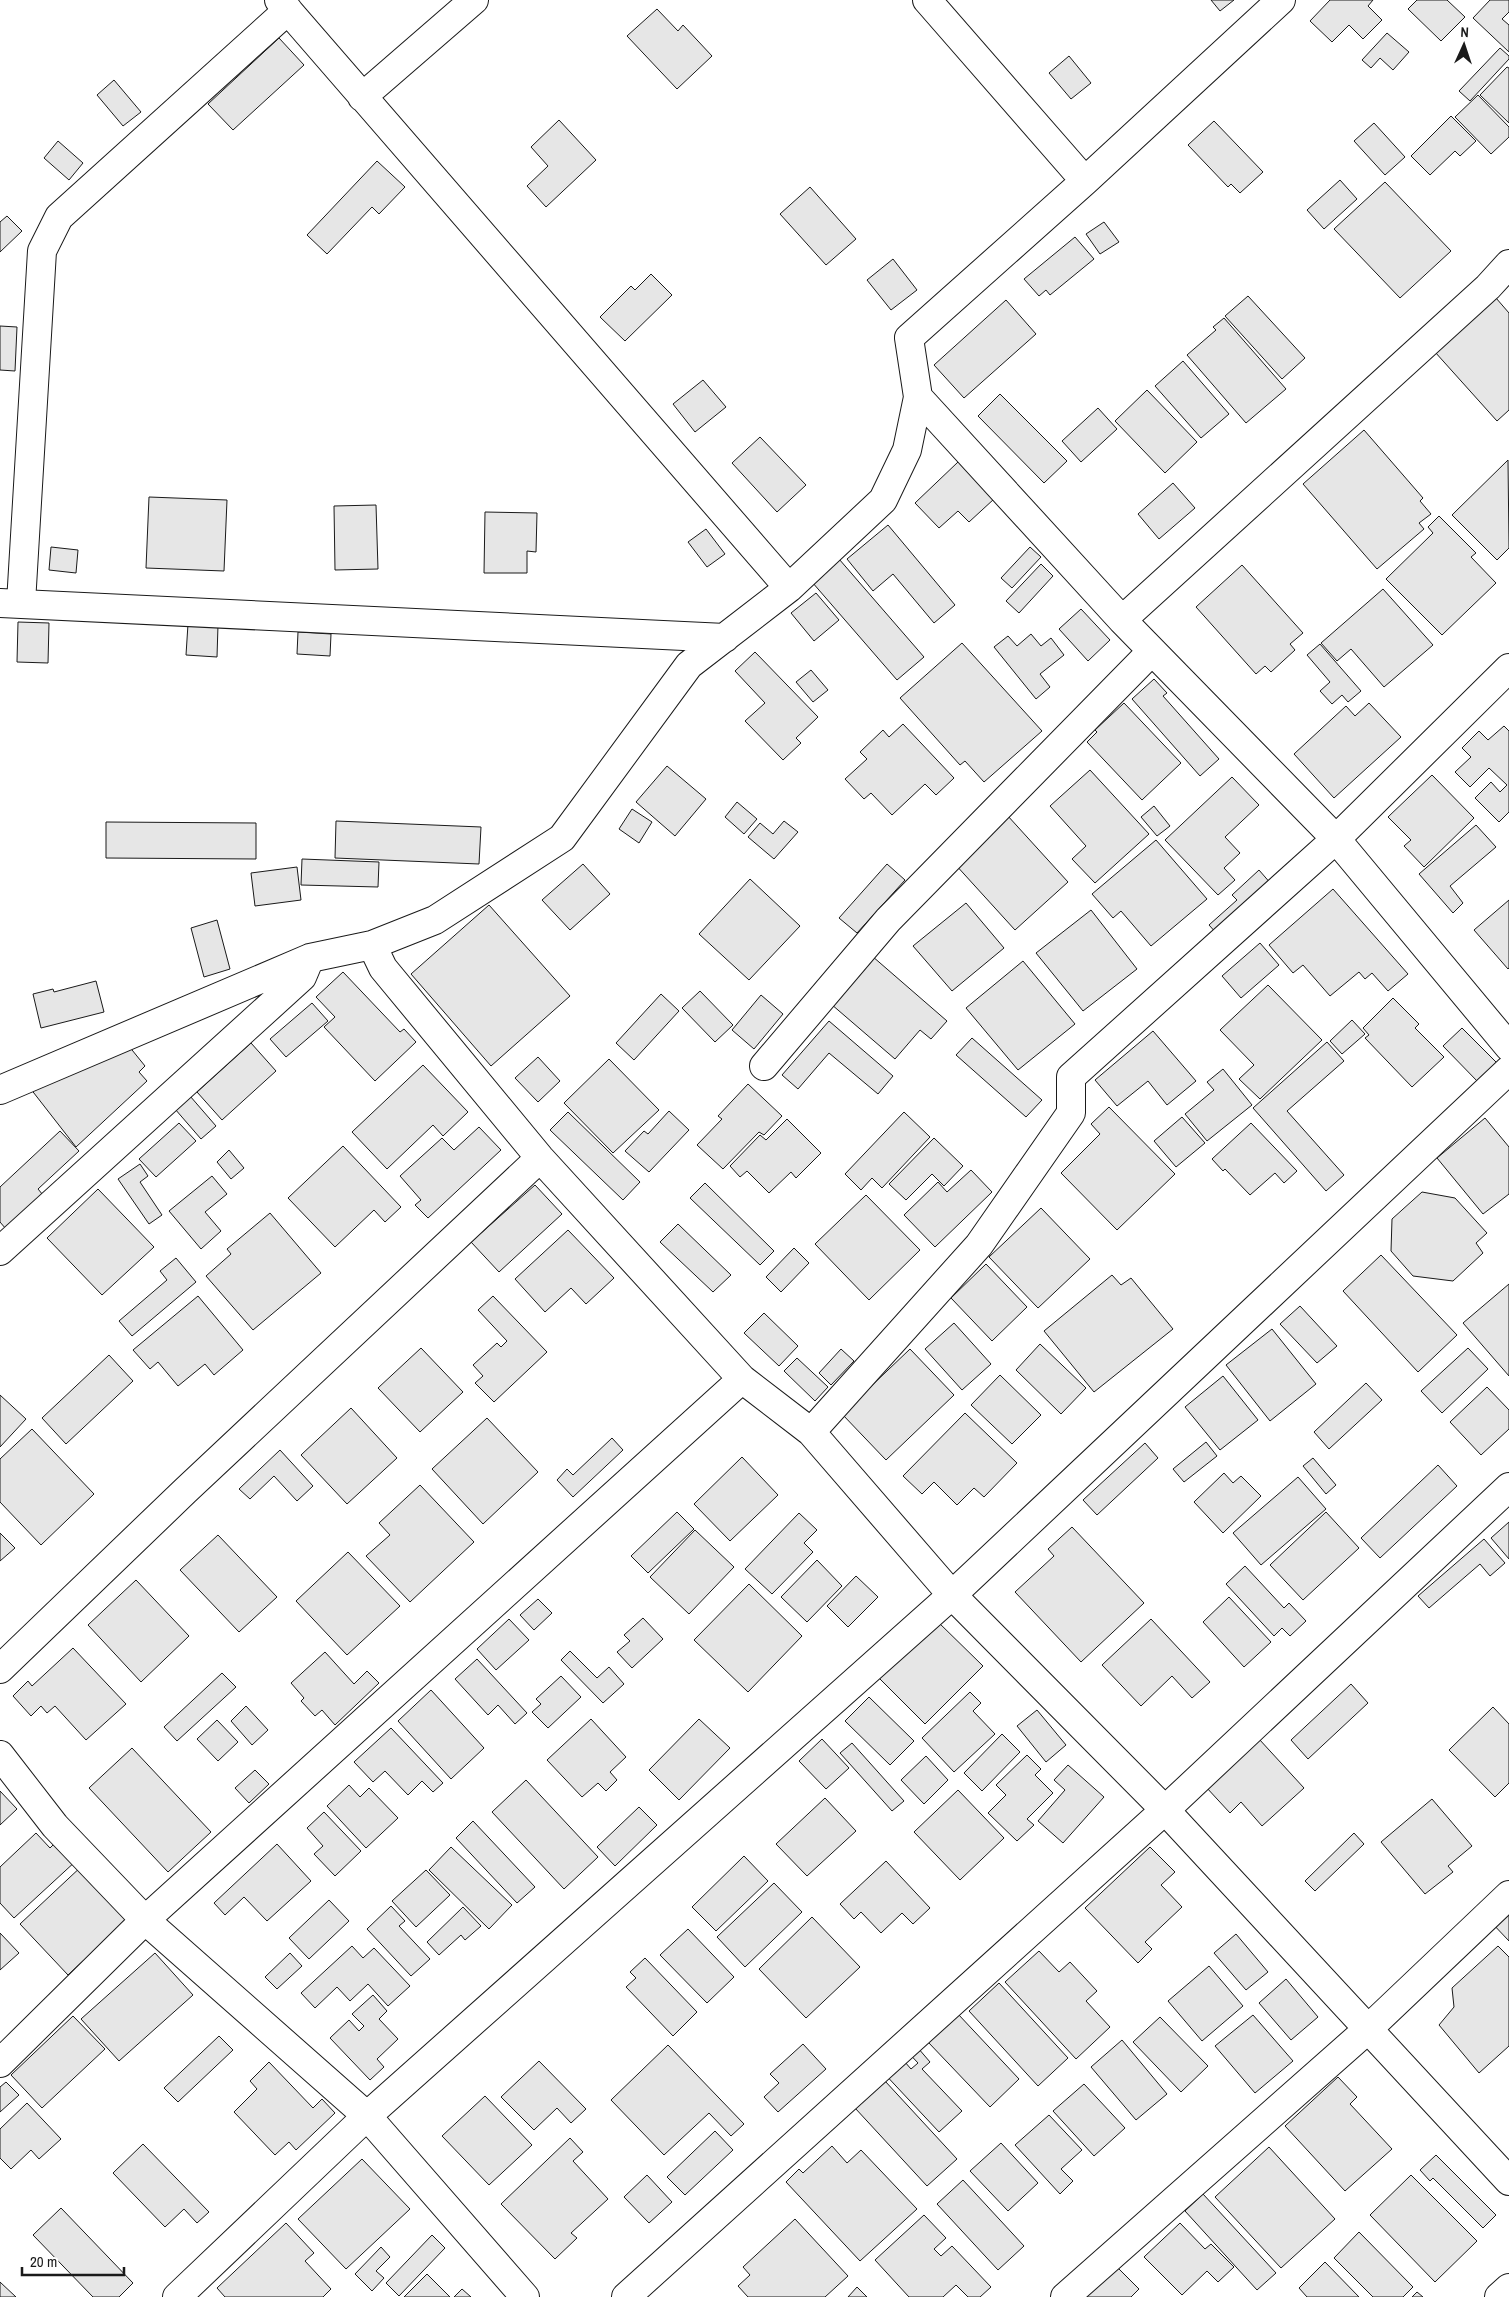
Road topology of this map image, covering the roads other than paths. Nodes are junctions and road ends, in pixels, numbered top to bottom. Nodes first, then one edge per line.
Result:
1 (474, 0) edge
2 (927, 0) edge
3 (1281, 0) edge
4 (283, 5) edge
5 (362, 97) junction
6 (1085, 181) junction
7 (1509, 264) edge
8 (918, 397) junction
9 (789, 588) junction
10 (11, 603) edge
11 (1122, 620) junction
12 (725, 638) junction
13 (1152, 650) junction
14 (1509, 668) edge
15 (1336, 840) junction
16 (372, 945) junction
17 (310, 958) junction
18 (1509, 1048) edge
19 (764, 1066) dead end
20 (1509, 1070) edge
21 (0, 1090) edge
22 (540, 1158) junction
23 (0, 1251) edge
24 (742, 1379) junction
25 (811, 1432) junction
26 (1509, 1487) edge
27 (952, 1595) junction
28 (0, 1669) edge
29 (0, 1755) edge
30 (1165, 1810) junction
31 (1509, 1895) edge
32 (145, 1920) junction
33 (1367, 2030) junction
34 (0, 2063) edge
35 (367, 2116) junction
36 (1509, 2182) edge
37 (1509, 2288) edge
38 (177, 2297) edge
39 (526, 2297) edge
40 (626, 2297) edge
41 (1065, 2297) edge
42 (1499, 2297) edge

1 - 5 street
2 - 6 street
3 - 6 street
4 - 5 street
4 - 10 street
5 - 9 street
6 - 8 street
7 - 11 street
8 - 9 street
8 - 11 street
9 - 12 street
10 - 12 street
11 - 13 street
12 - 16 street
13 - 15 street
13 - 19 street
14 - 15 street
15 - 18 street
15 - 25 street
16 - 17 street
16 - 22 street
17 - 21 street
17 - 23 street
20 - 27 street
22 - 24 street
22 - 28 street
24 - 25 street
24 - 32 street
25 - 27 street
26 - 30 street
27 - 30 street
27 - 35 street
29 - 32 street
30 - 33 street
30 - 40 street
31 - 33 street
32 - 34 street
32 - 35 street
33 - 36 street
33 - 41 street
35 - 38 street
35 - 39 street
37 - 42 street

